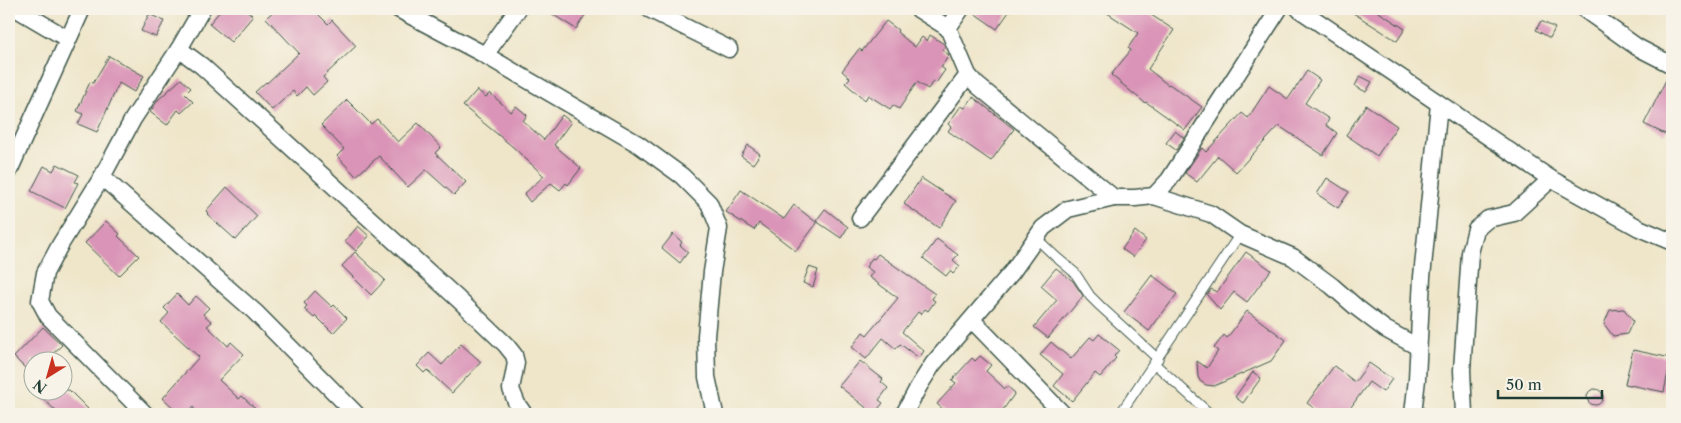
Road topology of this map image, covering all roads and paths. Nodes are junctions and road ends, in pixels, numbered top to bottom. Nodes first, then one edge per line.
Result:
1 (16, 9) edge
2 (82, 9) edge
3 (202, 9) edge
4 (398, 9) edge
5 (518, 9) edge
6 (649, 9) edge
7 (918, 9) edge
8 (961, 9) edge
9 (1279, 9) edge
10 (1299, 9) edge
11 (1584, 9) edge
12 (948, 28) junction
13 (68, 39) junction
14 (179, 49) junction
15 (729, 49) dead end
16 (485, 55) junction
17 (1672, 66) edge
18 (968, 75) junction
19 (1439, 104) junction
20 (10, 163) edge
21 (102, 177) junction
22 (1551, 179) junction
23 (1154, 196) junction
24 (1114, 198) junction
25 (860, 218) dead end
26 (1240, 234) junction
27 (1036, 238) junction
28 (1672, 242) edge
29 (972, 320) junction
30 (1418, 347) junction
31 (1156, 362) junction
32 (910, 411) edge
33 (145, 414) edge
34 (356, 414) edge
35 (524, 414) edge
36 (714, 414) edge
37 (1063, 414) edge
38 (1120, 414) edge
39 (1210, 414) edge
40 (1413, 414) edge
41 (1464, 414) edge

1 - 13 street
2 - 13 street
3 - 14 street
4 - 16 street
5 - 16 street
6 - 15 street
7 - 12 street
8 - 12 street
9 - 23 street
10 - 19 street
11 - 17 street
12 - 18 street
13 - 20 street
14 - 21 street
14 - 35 street
16 - 36 street
18 - 24 street
18 - 25 street
19 - 22 street
19 - 30 street
21 - 33 street
21 - 34 street
22 - 28 street
22 - 41 street
23 - 24 street
23 - 26 street
24 - 27 street
26 - 30 street
26 - 31 lane
27 - 29 street
27 - 31 lane
29 - 32 street
29 - 37 street
30 - 40 street
31 - 38 lane
31 - 39 lane

